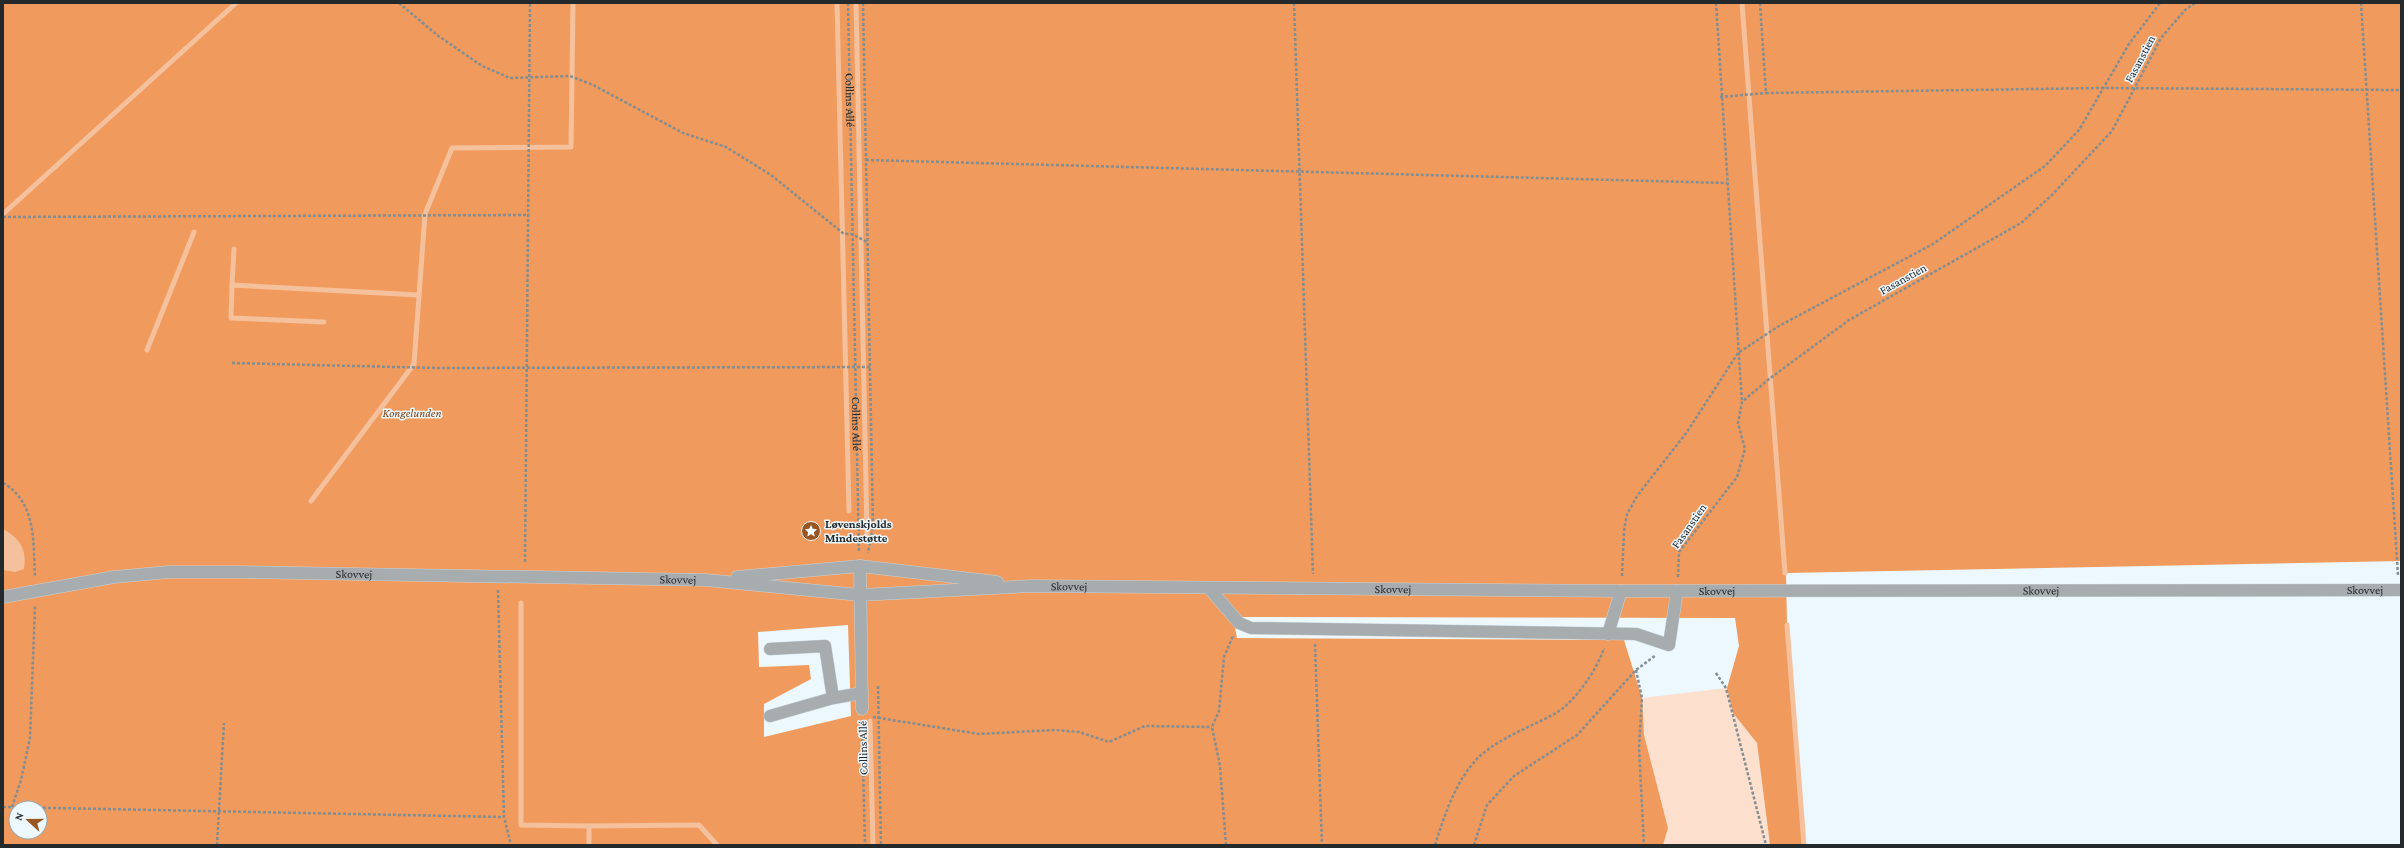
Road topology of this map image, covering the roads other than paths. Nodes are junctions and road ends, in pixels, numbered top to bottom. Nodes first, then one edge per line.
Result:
1 (860, 566) junction
2 (706, 580) junction
3 (1032, 586) junction
4 (1209, 588) junction
5 (2400, 590) edge
6 (1621, 591) junction
7 (1677, 591) junction
8 (860, 595) junction
9 (3, 597) edge
10 (1608, 634) junction
11 (770, 649) dead end
12 (862, 694) junction
13 (833, 698) junction
14 (862, 712) road end
15 (770, 716) dead end

1 - 2 street, Skovvej
1 - 3 street, Skovvej
1 - 8 street, Collins Allé
2 - 8 street, Skovvej
2 - 9 street, Skovvej
3 - 4 street, Skovvej
3 - 8 street, Skovvej
4 - 6 street, Skovvej
4 - 10 street
5 - 7 street, Skovvej
6 - 7 street, Skovvej
6 - 10 street
7 - 10 street
8 - 12 street, Collins Allé
11 - 13 street
12 - 13 street
12 - 14 street, Collins Allé
13 - 15 street

